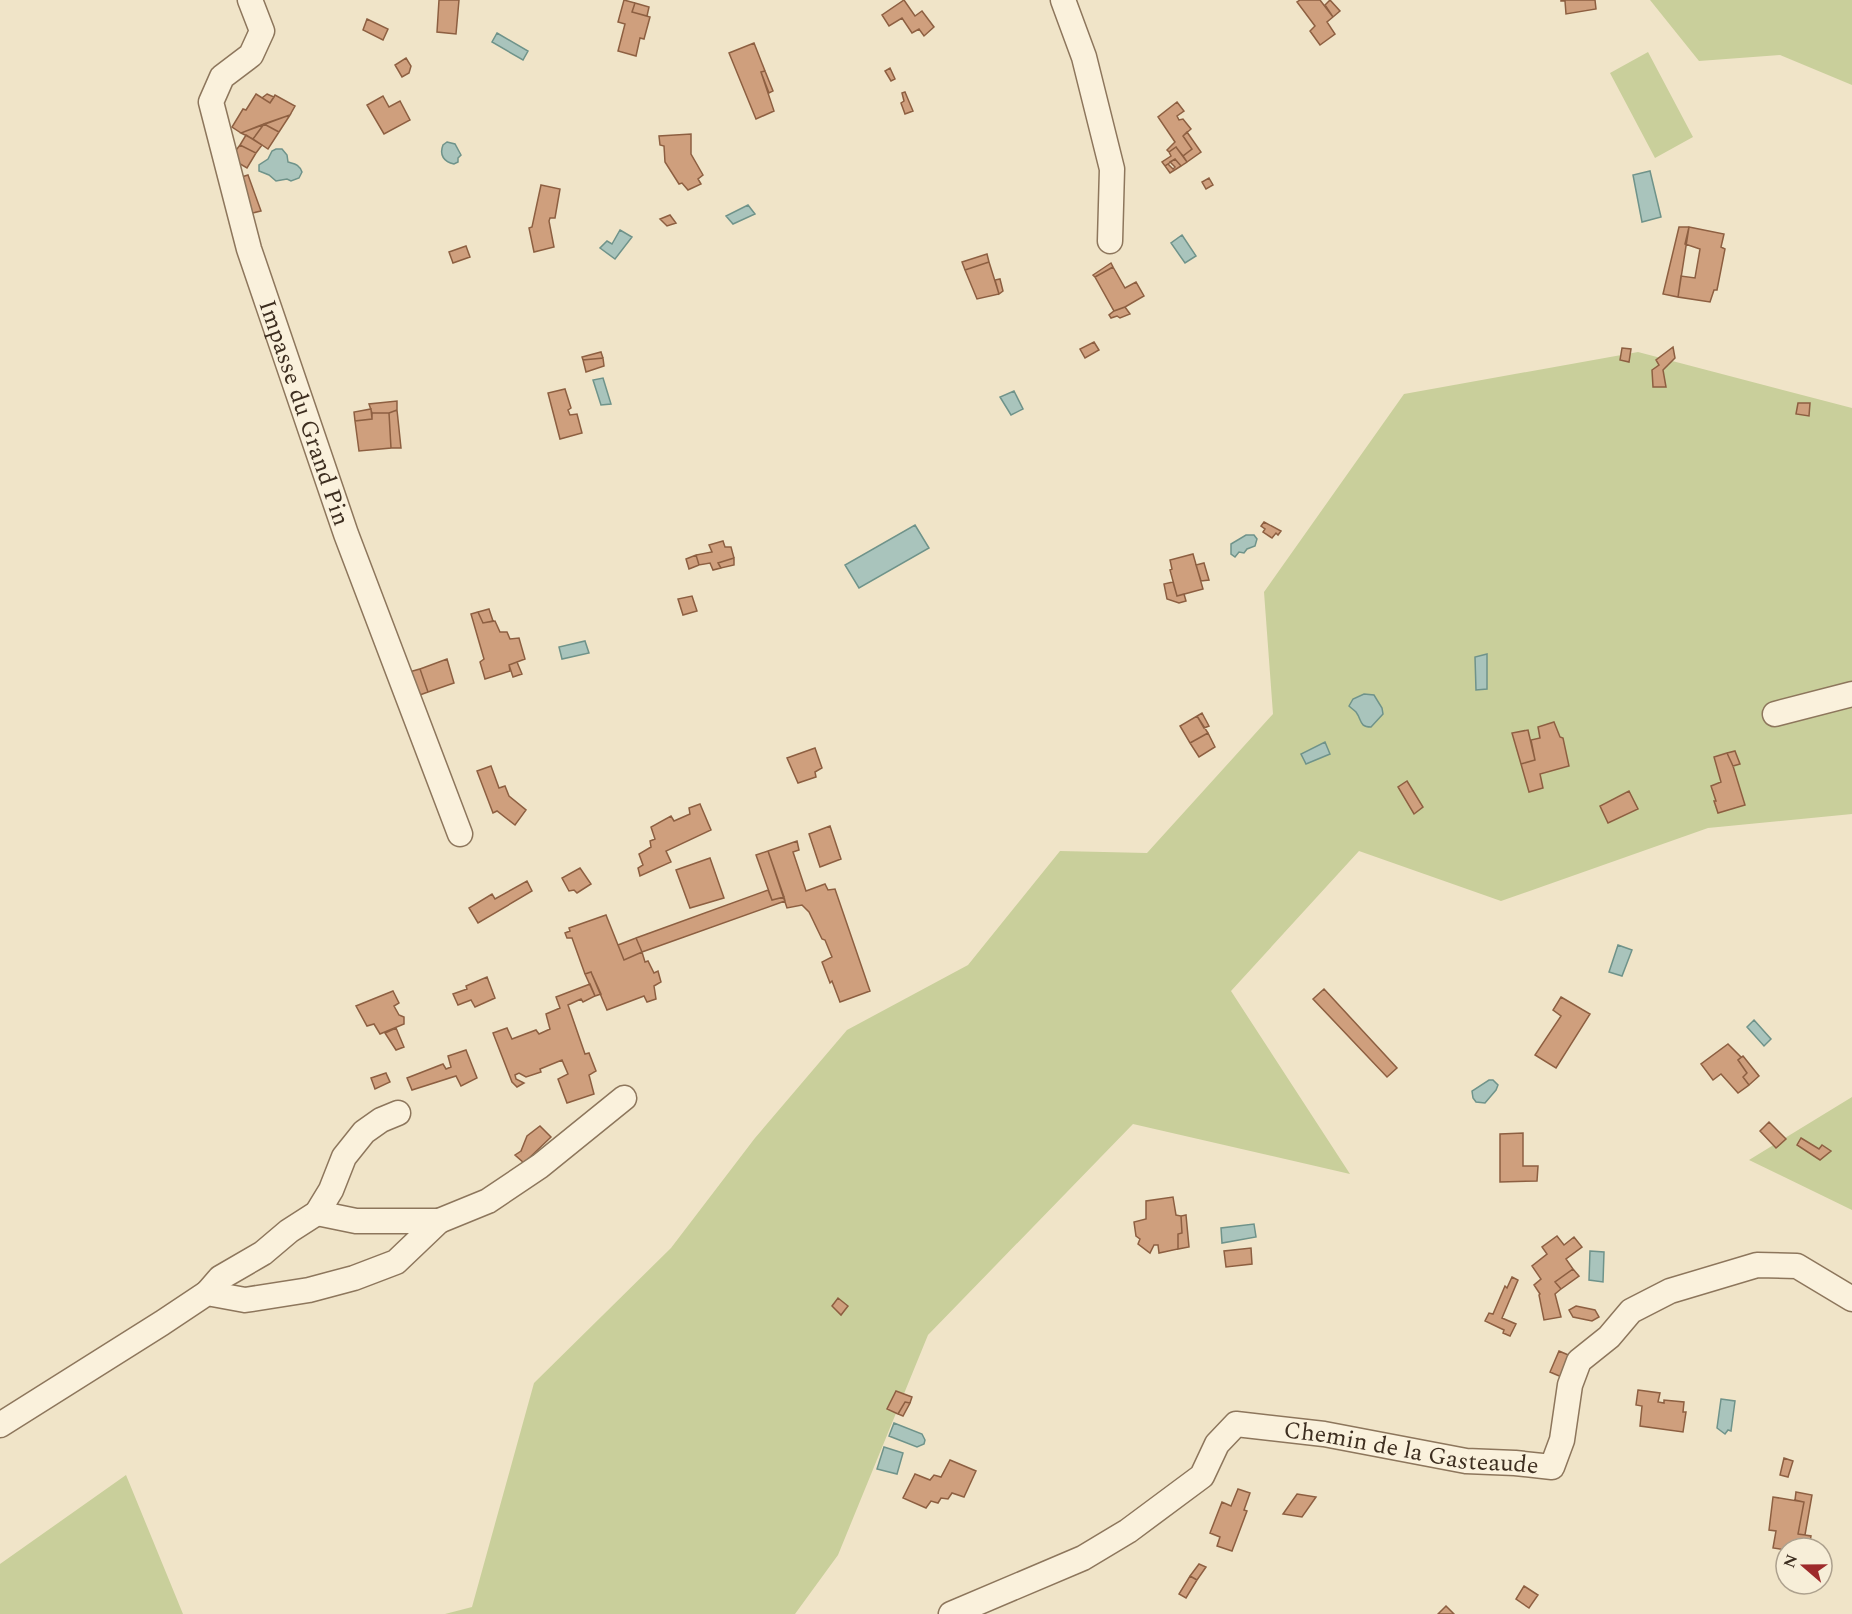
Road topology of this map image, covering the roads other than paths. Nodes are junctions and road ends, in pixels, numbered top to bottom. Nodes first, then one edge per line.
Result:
1 (250, 0) edge
2 (1063, 0) edge
3 (1110, 241) dead end
4 (1852, 694) edge
5 (1774, 714) dead end
6 (460, 834) dead end
7 (624, 1098) dead end
8 (398, 1113) dead end
9 (316, 1213) junction
10 (439, 1221) junction
11 (207, 1293) junction
12 (1852, 1299) edge
13 (0, 1425) edge
14 (951, 1614) edge

1 - 6 street, Impasse du Grand Pin
2 - 3 street
4 - 5 street
7 - 10 street
8 - 9 street
9 - 10 street
9 - 11 street
10 - 11 street
11 - 13 street
12 - 14 street, Chemin de la Gasteaude

